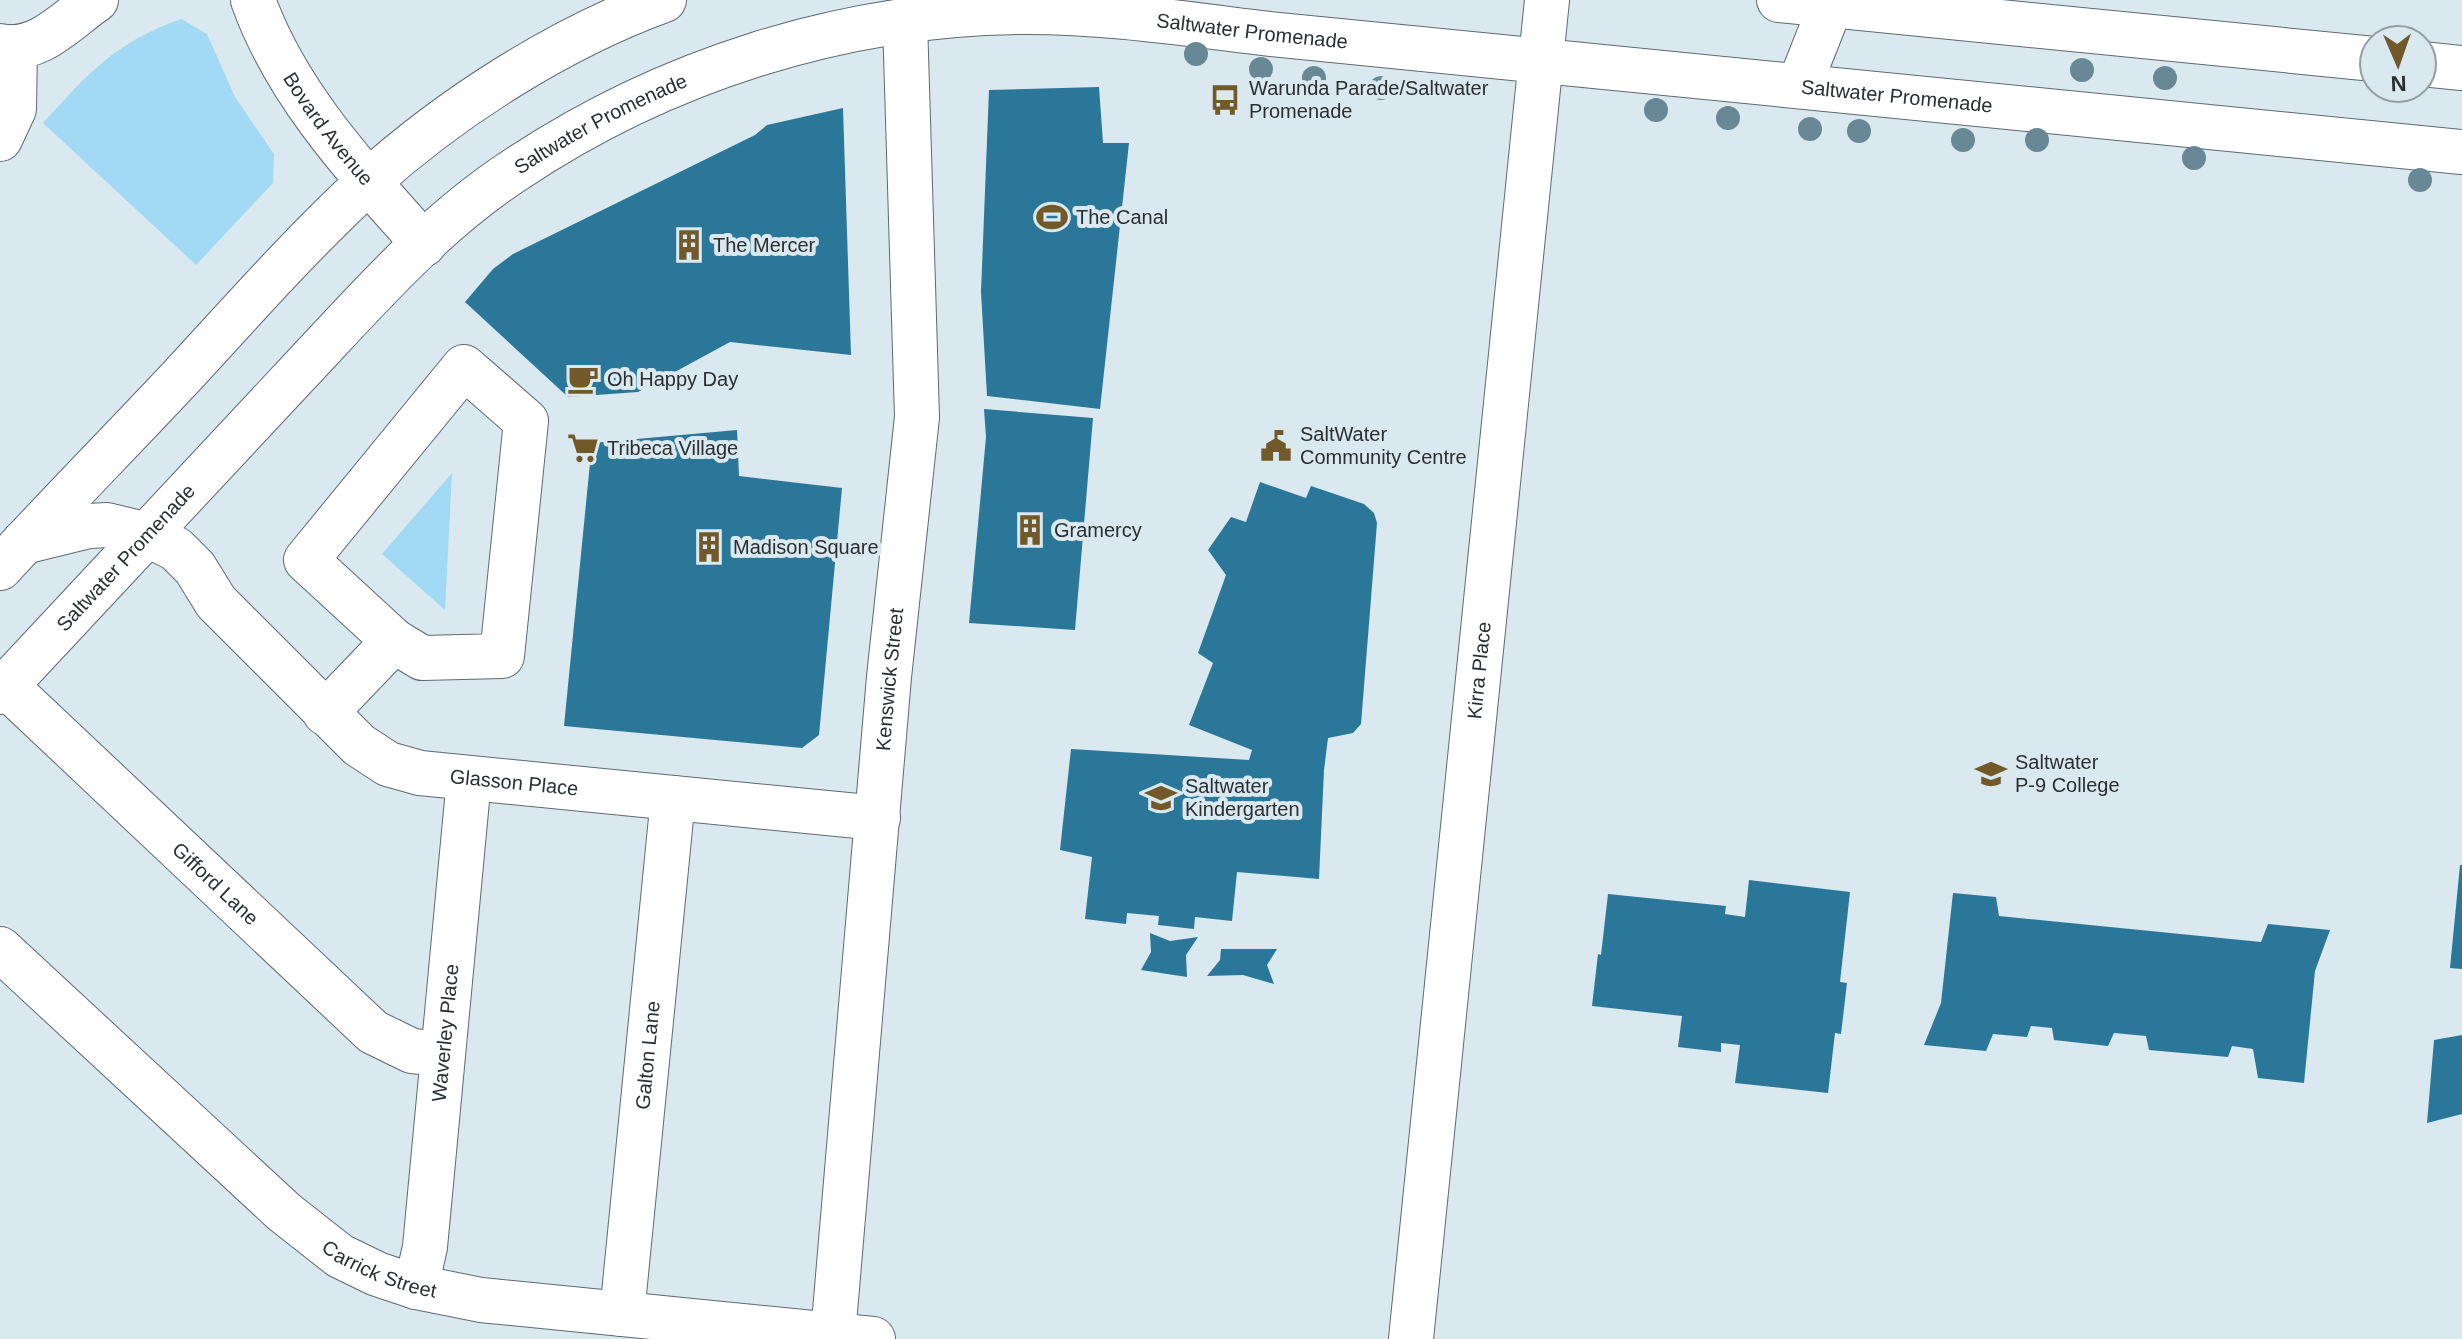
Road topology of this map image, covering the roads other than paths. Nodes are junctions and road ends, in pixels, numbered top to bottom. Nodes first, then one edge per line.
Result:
1 (96, 0) edge
2 (253, 0) edge
3 (664, 0) edge
4 (1547, 0) edge
5 (1780, 0) edge
6 (1832, 3) edge
7 (905, 21) junction
8 (8, 46) edge
9 (2358, 57) edge
10 (1540, 60) junction
11 (2438, 66) edge
12 (2462, 68) edge
13 (1799, 86) junction
14 (0, 139) edge
15 (2462, 152) edge
16 (369, 182) junction
17 (424, 244) junction
18 (135, 547) junction
19 (12, 555) edge
20 (394, 641) junction
21 (3, 689) edge
22 (325, 713) junction
23 (469, 779) junction
24 (673, 798) junction
25 (878, 818) junction
26 (0, 949) edge
27 (442, 1054) junction
28 (416, 1287) junction
29 (622, 1314) junction
30 (853, 1337) edge
31 (1411, 1339) edge

1 - 8 street
2 - 16 street, Bovard Avenue
3 - 16 street
4 - 10 street, Kirra Place
5 - 6 street
5 - 13 street
6 - 9 street
6 - 13 street
7 - 10 street, Saltwater Promenade
7 - 17 street, Saltwater Promenade
7 - 25 street, Kenswick Street
8 - 14 street
10 - 13 street, Saltwater Promenade
10 - 31 street, Kirra Place
11 - 12 street
13 - 15 street, Saltwater Promenade
16 - 17 street, Bovard Avenue
16 - 19 street
17 - 18 street, Saltwater Promenade
18 - 19 street, Glasson Place
18 - 21 street, Saltwater Promenade
18 - 22 street, Glasson Place
20 - 20 street
20 - 22 street
21 - 27 street, Gifford Lane
22 - 23 street, Glasson Place
23 - 24 street, Glasson Place
23 - 27 street, Waverley Place
24 - 25 street, Glasson Place
24 - 29 street, Galton Lane
25 - 30 street, Kenswick Street
26 - 28 street, Carrick Street
27 - 28 street, Waverley Place
28 - 29 street, Carrick Street
29 - 30 street, Carrick Street

